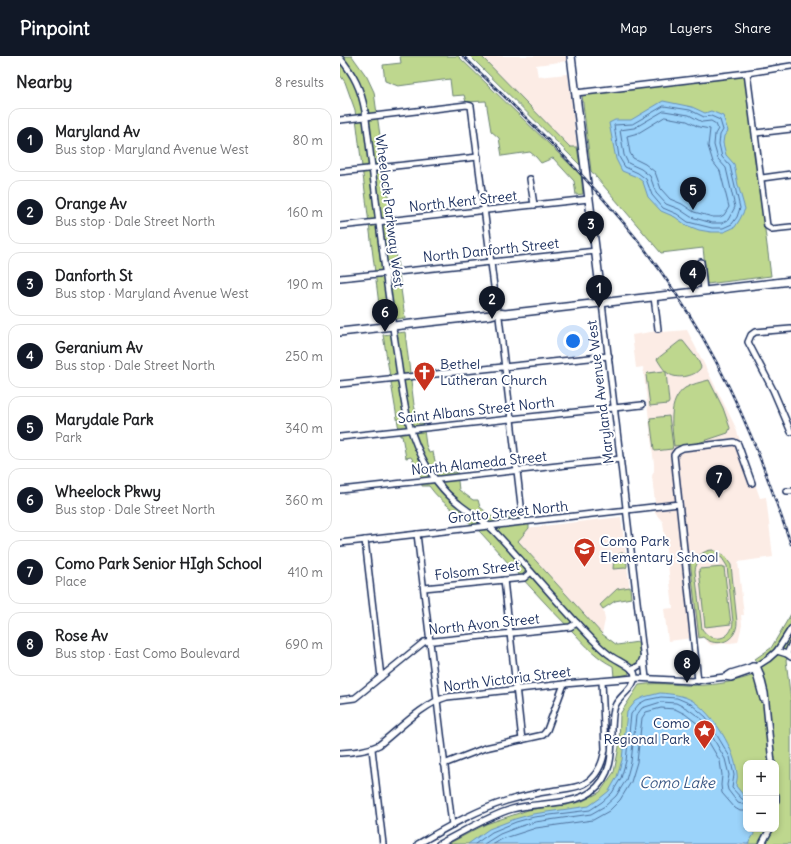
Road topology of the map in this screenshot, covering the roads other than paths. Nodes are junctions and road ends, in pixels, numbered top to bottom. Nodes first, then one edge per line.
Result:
1 (571, 56) edge
2 (341, 61) edge
3 (791, 66) edge
4 (748, 73) junction
5 (576, 93) junction
6 (366, 116) junction
7 (340, 120) edge
8 (791, 129) edge
9 (756, 133) junction
10 (478, 157) junction
11 (373, 169) junction
12 (340, 172) edge
13 (791, 174) edge
14 (530, 178) dead end
15 (762, 178) junction
16 (589, 199) junction
17 (534, 205) junction
18 (484, 210) junction
19 (379, 221) junction
20 (340, 226) edge
21 (791, 227) edge
22 (596, 251) junction
23 (491, 262) junction
24 (701, 262) dead end
25 (386, 274) junction
26 (340, 278) edge
27 (791, 281) edge
28 (704, 291) junction
29 (654, 297) junction
30 (602, 303) junction
31 (501, 315) junction
32 (393, 326) junction
33 (658, 329) dead end
34 (791, 329) edge
35 (340, 332) edge
36 (609, 356) junction
37 (505, 366) junction
38 (401, 378) junction
39 (340, 384) edge
40 (642, 405) dead end
41 (615, 407) junction
42 (511, 419) junction
43 (410, 429) junction
44 (791, 432) edge
45 (340, 437) edge
46 (621, 459) junction
47 (517, 471) junction
48 (435, 480) junction
49 (752, 483) dead end
50 (340, 490) edge
51 (679, 504) junction
52 (628, 510) junction
53 (523, 522) junction
54 (488, 526) junction
55 (417, 534) junction
56 (365, 540) junction
57 (340, 543) edge
58 (531, 572) junction
59 (504, 580) junction
60 (424, 588) junction
61 (577, 623) junction
62 (791, 629) edge
63 (510, 634) junction
64 (430, 641) junction
65 (791, 645) edge
66 (777, 651) junction
67 (644, 655) junction
68 (789, 655) edge
69 (754, 668) junction
70 (632, 670) junction
71 (743, 675) junction
72 (381, 677) junction
73 (725, 677) junction
74 (635, 678) junction
75 (646, 678) junction
76 (602, 681) junction
77 (698, 681) junction
78 (564, 684) junction
79 (759, 685) junction
80 (516, 690) junction
81 (340, 700) edge
82 (436, 700) junction
83 (765, 703) junction
84 (522, 740) junction
85 (372, 748) junction
86 (340, 753) edge
87 (772, 760) edge
88 (444, 764) junction
89 (452, 825) junction
90 (768, 832) edge
91 (382, 844) edge
92 (418, 844) edge
93 (438, 844) edge
94 (762, 844) edge

1 - 5 main road, Maryland Avenue West
2 - 6 street, Wheelock Parkway West
3 - 4 street
4 - 5 street
4 - 9 street
5 - 16 main road, Maryland Avenue West
6 - 7 street
6 - 10 street
6 - 11 street, Wheelock Parkway West
8 - 9 street
9 - 15 street
10 - 11 street
10 - 18 street
11 - 12 street
11 - 19 street, Wheelock Parkway West
13 - 15 street
14 - 17 street
15 - 21 street
16 - 17 street, North Kent Street
16 - 22 main road, Maryland Avenue West
17 - 18 street, North Kent Street
18 - 19 street, North Kent Street
18 - 23 street
19 - 20 street, North Kent Street
19 - 25 street, Wheelock Parkway West
22 - 23 street, North Danforth Street
22 - 30 main road, Maryland Avenue West
23 - 25 street, North Danforth Street
23 - 31 street
24 - 28 street
25 - 26 street, North Danforth Street
25 - 32 street, Wheelock Parkway West
27 - 28 main road
28 - 29 main road
29 - 30 main road
29 - 33 street
30 - 31 main road
30 - 36 street, Maryland Avenue West
31 - 32 main road
31 - 37 street
32 - 35 main road
32 - 38 street, Wheelock Parkway West
34 - 44 street
36 - 37 street
36 - 41 street, Maryland Avenue West
37 - 38 street
37 - 42 street
38 - 39 street
38 - 43 street, Wheelock Parkway West
40 - 41 street, Saint Albans Street North
41 - 42 street, Saint Albans Street North
41 - 46 street, Maryland Avenue West
42 - 43 street, Saint Albans Street North
42 - 47 street
43 - 45 street, Saint Albans Street North
43 - 48 street, Wheelock Parkway West
46 - 47 street, North Alameda Street
46 - 52 street, Maryland Avenue West
47 - 48 street, North Alameda Street
47 - 53 street
48 - 50 street, North Alameda Street
48 - 54 street, Wheelock Parkway West
49 - 51 street
51 - 52 street, Grotto Street North
51 - 77 street
52 - 53 street, Grotto Street North
52 - 67 street, Maryland Avenue West
53 - 54 street, Grotto Street North
54 - 55 street, Grotto Street North
54 - 58 street, Wheelock Parkway West
55 - 56 street, Grotto Street North
55 - 60 street
56 - 57 street, Grotto Street North
56 - 72 street
58 - 59 street, Folsom Street
58 - 61 street, Wheelock Parkway West
59 - 60 street, Folsom Street
59 - 63 street
60 - 64 street
61 - 63 street, North Avon Street
61 - 70 street, Wheelock Parkway West
62 - 66 street
63 - 64 street, North Avon Street
63 - 80 street
64 - 72 street, North Avon Street
64 - 82 street
65 - 68 street
66 - 68 street
66 - 69 street
67 - 70 street
67 - 75 street, Maryland Avenue West
69 - 71 street
69 - 73 street
69 - 79 street
69 - 83 street
70 - 74 street
71 - 73 street
71 - 79 street
72 - 81 street, North Avon Street
73 - 77 street, North Victoria Street
74 - 75 street, North Victoria Street
74 - 76 street, North Victoria Street
74 - 93 street
75 - 77 street, North Victoria Street
76 - 78 street, North Victoria Street
76 - 89 street
78 - 80 street, North Victoria Street
78 - 84 street
79 - 83 street
80 - 82 street, North Victoria Street
80 - 84 street
82 - 85 street, North Victoria Street
82 - 88 street
83 - 87 street
84 - 88 street
85 - 86 street, North Victoria Street
85 - 91 street
88 - 89 street
89 - 92 street
90 - 94 street

